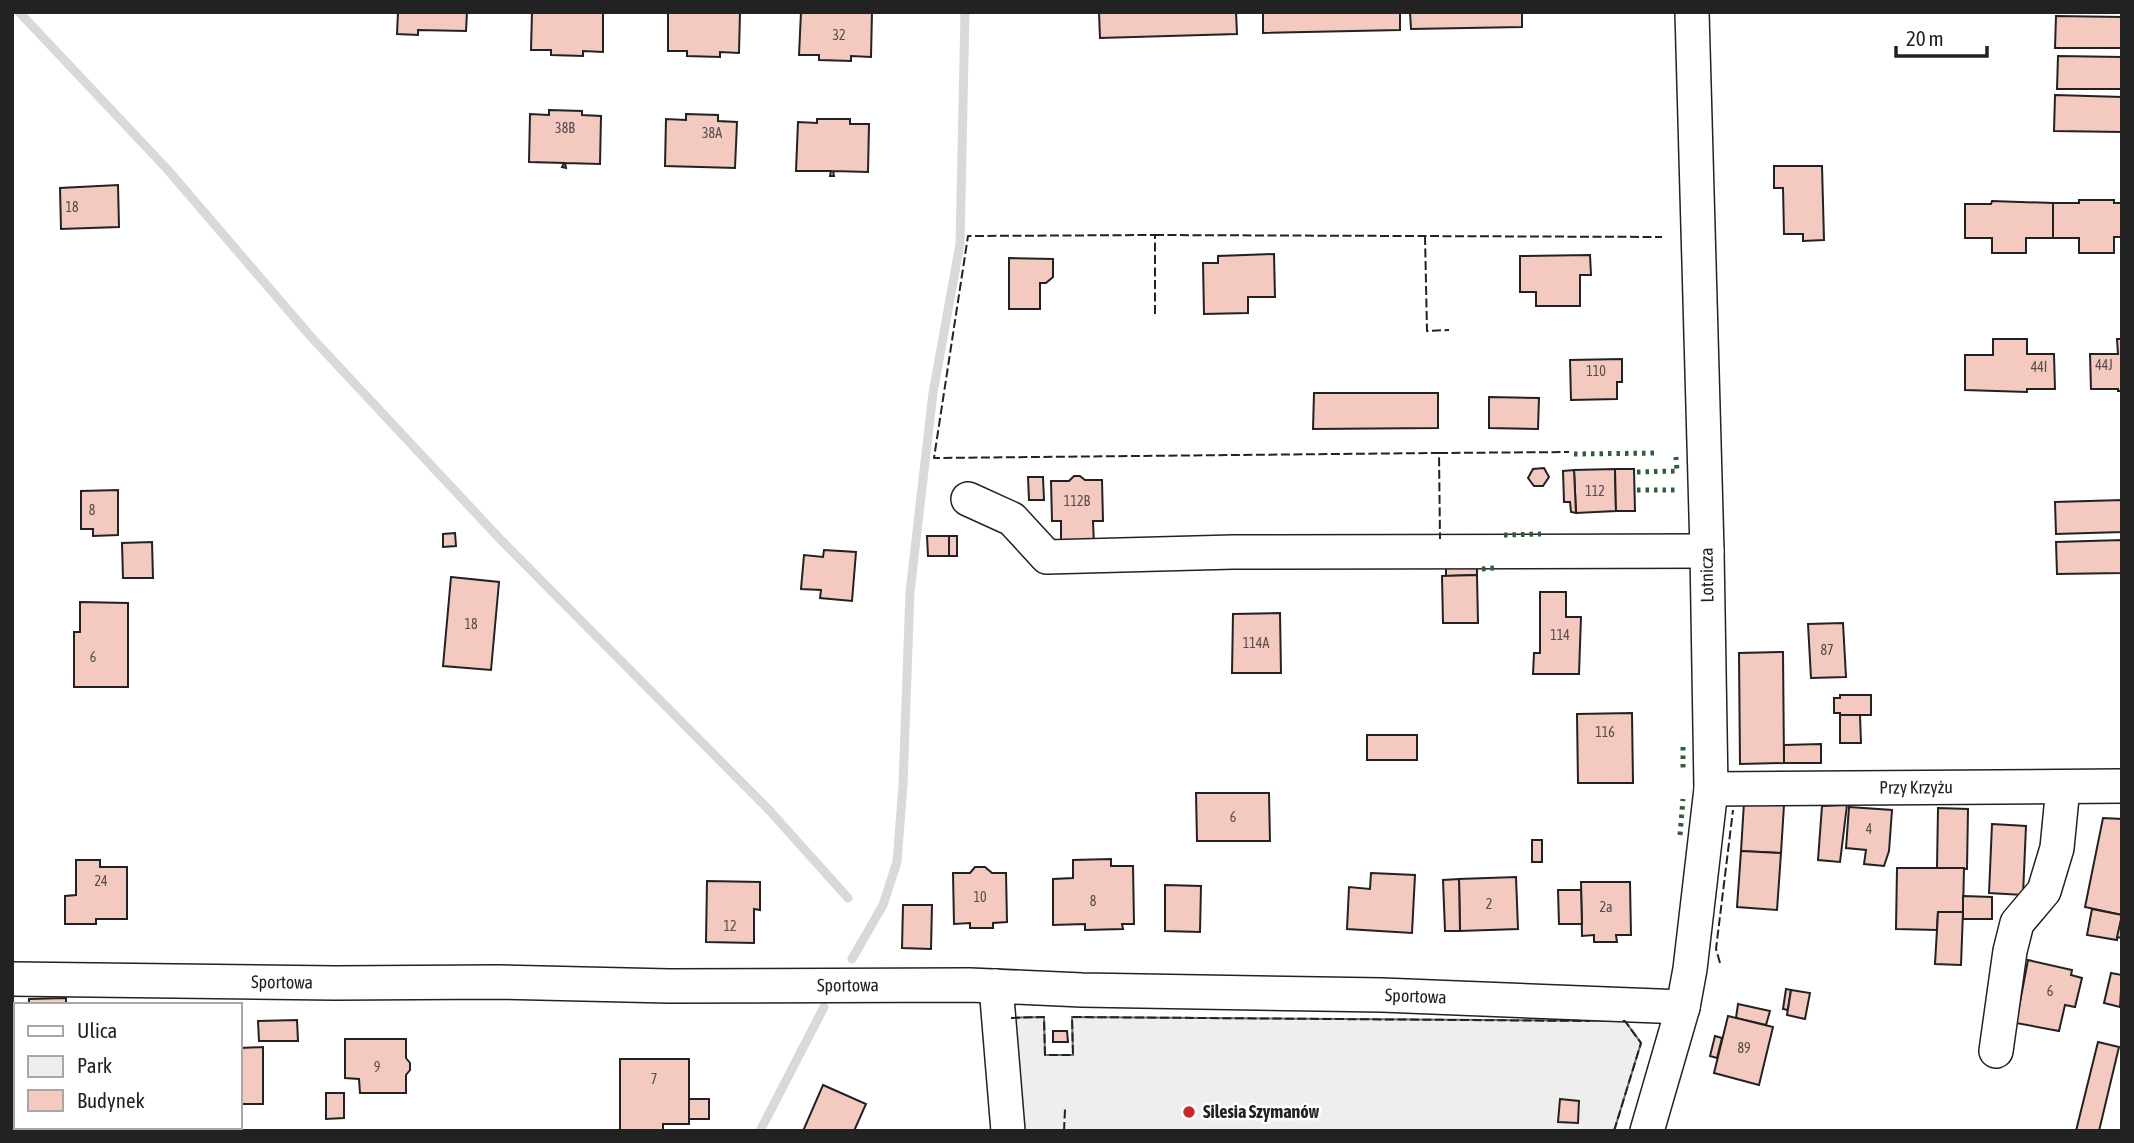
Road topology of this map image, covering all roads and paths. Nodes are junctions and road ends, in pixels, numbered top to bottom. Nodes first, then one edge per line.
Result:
1 (1692, 12) edge
2 (968, 499) dead end
3 (1707, 551) junction
4 (2122, 786) edge
5 (2063, 787) junction
6 (1711, 789) junction
7 (12, 979) edge
8 (996, 986) junction
9 (178, 992) edge
10 (1683, 1007) junction
11 (1996, 1051) dead end
12 (1008, 1131) edge
13 (1647, 1131) edge

1 - 3 street, Lotnicza
2 - 3 street
3 - 6 street, Lotnicza
4 - 5 street, Przy Krzyżu
5 - 6 street, Przy Krzyżu
5 - 11 street
6 - 10 street, Lotnicza
7 - 9 street, Sportowa
8 - 9 street, Sportowa
8 - 10 street, Sportowa
8 - 12 street
10 - 13 street, Lotnicza

